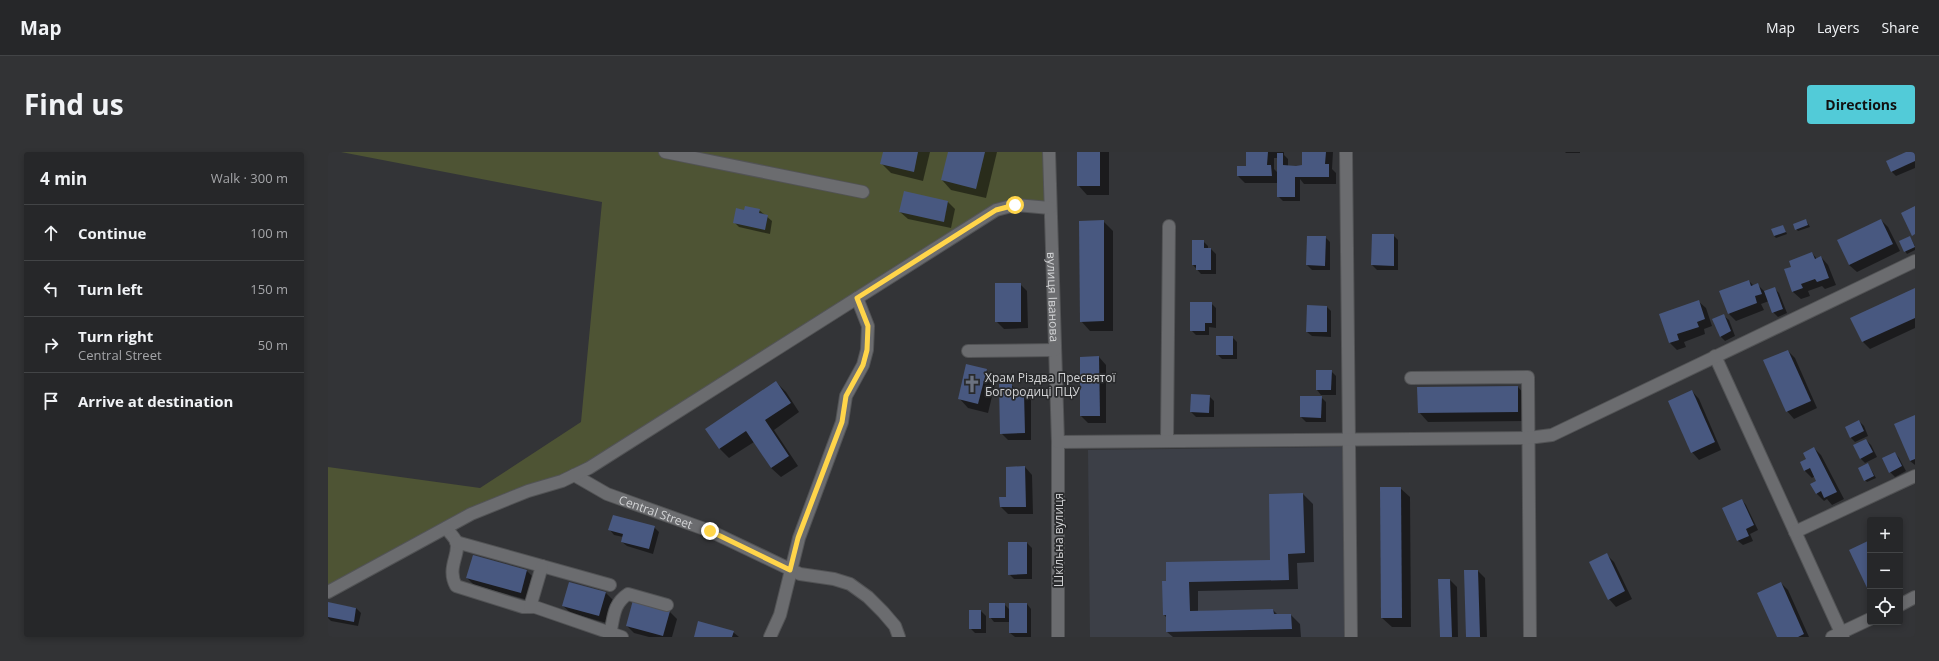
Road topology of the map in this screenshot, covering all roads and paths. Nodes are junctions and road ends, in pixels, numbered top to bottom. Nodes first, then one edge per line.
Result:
1 (665, 152) edge
2 (1049, 152) edge
3 (1346, 152) edge
4 (862, 192) dead end
5 (1050, 208) junction
6 (1169, 226) dead end
7 (1915, 261) edge
8 (857, 298) junction
9 (1055, 350) junction
10 (968, 351) dead end
11 (1714, 356) junction
12 (1411, 378) dead end
13 (1528, 438) junction
14 (1349, 439) junction
15 (1167, 441) junction
16 (1058, 442) junction
17 (574, 475) junction
18 (1915, 476) edge
19 (446, 528) junction
20 (1795, 532) junction
21 (456, 542) junction
22 (542, 566) junction
23 (790, 570) junction
24 (610, 585) dead end
25 (328, 592) edge
26 (1915, 597) edge
27 (1903, 603) edge
28 (668, 605) dead end
29 (530, 607) junction
30 (1867, 621) edge
31 (616, 635) edge
32 (1838, 636) edge
33 (770, 637) edge
34 (899, 637) edge
35 (1058, 637) edge
36 (1351, 637) edge
37 (1530, 637) edge

1 - 4 street
2 - 5 street, вулиця Іванова
3 - 14 street
5 - 8 street
5 - 9 street, вулиця Іванова
6 - 15 street
7 - 11 street
8 - 17 street
8 - 23 street
9 - 10 street
9 - 16 street, вулиця Іванова
11 - 13 street
11 - 20 street
12 - 13 street
13 - 14 street
13 - 37 street
14 - 15 street
14 - 36 street
15 - 16 street
16 - 35 street, Шкільна вулиця
17 - 19 street
17 - 23 street, Central Street
18 - 20 street
19 - 21 street
19 - 25 street
20 - 32 street
21 - 22 street
21 - 29 street
22 - 24 street
22 - 29 street
23 - 33 street
23 - 34 street, Central Street
26 - 27 street
28 - 31 street
29 - 31 street
30 - 32 street

